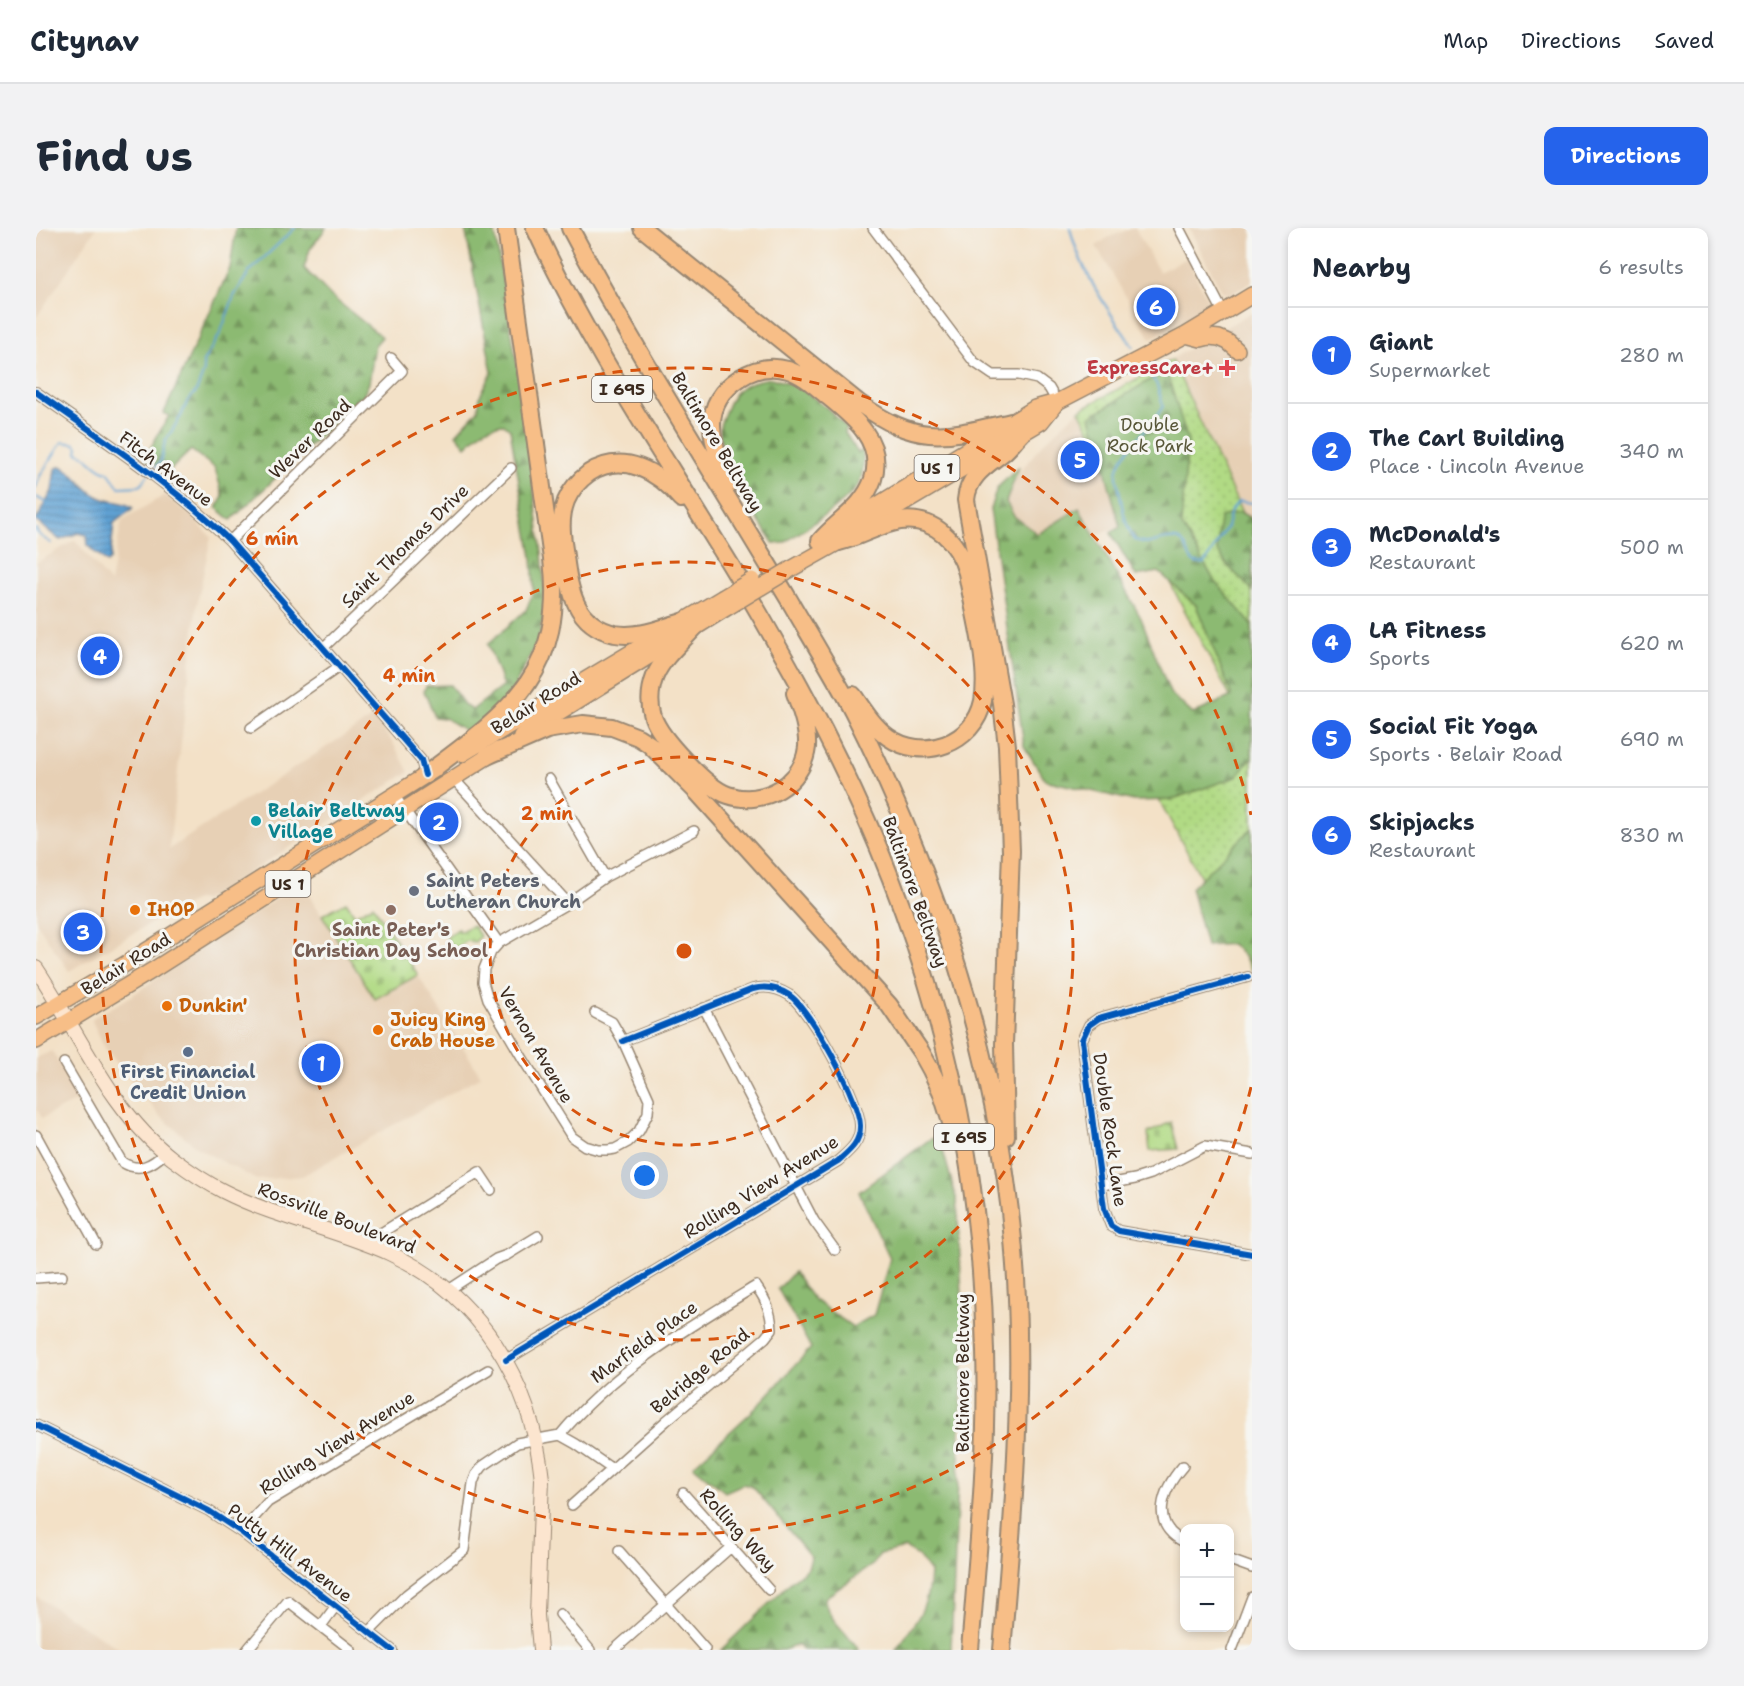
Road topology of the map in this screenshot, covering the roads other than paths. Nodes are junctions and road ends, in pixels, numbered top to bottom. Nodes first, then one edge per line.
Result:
1 (506, 228) edge
2 (535, 228) edge
3 (570, 228) edge
4 (642, 228) edge
5 (873, 228) edge
6 (1179, 228) edge
7 (1252, 295) edge
8 (1223, 312) junction
9 (1186, 335) junction
10 (1237, 350) dead end
11 (391, 358) dead end
12 (36, 392) edge
13 (1058, 402) junction
14 (1016, 428) junction
15 (510, 468) dead end
16 (753, 538) junction
17 (230, 541) junction
18 (820, 541) junction
19 (839, 542) junction
20 (718, 544) junction
21 (788, 565) junction
22 (689, 624) junction
23 (811, 638) junction
24 (322, 648) junction
25 (783, 658) junction
26 (340, 666) junction
27 (251, 728) dead end
28 (487, 756) junction
29 (425, 775) junction
30 (453, 778) junction
31 (549, 779) dead end
32 (394, 795) junction
33 (404, 809) junction
34 (694, 831) dead end
35 (605, 878) junction
36 (568, 903) junction
37 (499, 943) junction
38 (36, 968) edge
39 (1248, 978) dead end
40 (58, 1003) junction
41 (704, 1008) junction
42 (595, 1013) dead end
43 (36, 1017) edge
44 (70, 1023) junction
45 (36, 1041) edge
46 (623, 1041) junction
47 (64, 1063) dead end
48 (36, 1135) edge
49 (165, 1153) junction
50 (1252, 1154) edge
51 (795, 1185) junction
52 (1102, 1185) junction
53 (1007, 1188) junction
54 (491, 1190) dead end
55 (538, 1236) dead end
56 (96, 1244) dead end
57 (375, 1248) junction
58 (835, 1250) dead end
59 (1252, 1254) edge
60 (62, 1276) dead end
61 (36, 1278) edge
62 (756, 1286) joint
63 (447, 1291) junction
64 (986, 1355) junction
65 (506, 1360) junction
66 (488, 1370) dead end
67 (36, 1425) edge
68 (560, 1436) junction
69 (537, 1440) junction
70 (1183, 1466) dead end
71 (612, 1469) junction
72 (682, 1493) dead end
73 (572, 1505) dead end
74 (241, 1532) junction
75 (1180, 1539) edge
76 (730, 1547) junction
77 (619, 1551) dead end
78 (1234, 1561) edge
79 (1252, 1568) edge
80 (769, 1590) dead end
81 (1252, 1597) edge
82 (666, 1604) junction
83 (335, 1607) junction
84 (560, 1614) dead end
85 (321, 1626) junction
86 (369, 1632) junction
87 (705, 1649) edge
88 (247, 1650) edge
89 (351, 1650) edge
90 (392, 1650) edge
91 (540, 1650) edge
92 (591, 1650) edge
93 (614, 1650) edge
94 (970, 1650) edge
95 (1002, 1650) edge
96 (1232, 1650) edge

1 - 29 highway
2 - 20 highway, Baltimore Beltway / I 695
3 - 16 highway, Baltimore Beltway / I 695
4 - 14 highway
5 - 13 street
6 - 8 street
7 - 8 main road, Belair Road / US 1
8 - 9 main road, Belair Road / US 1
9 - 10 main road
9 - 13 main road, Belair Road / US 1
11 - 17 street, Wever Road
12 - 17 street, Fitch Avenue
13 - 14 main road, Belair Road / US 1
14 - 18 main road, Belair Road / US 1
14 - 19 main road, Belair Road / US 1
14 - 53 highway
15 - 24 street, Saint Thomas Drive
16 - 18 highway
16 - 23 highway, Baltimore Beltway / I 695
17 - 24 street, Fitch Avenue
18 - 21 main road, Belair Road / US 1
19 - 21 main road, Belair Road / US 1
19 - 23 highway
20 - 22 highway
20 - 25 highway, Baltimore Beltway / I 695
21 - 22 main road, Belair Road / US 1, bridge
22 - 25 highway
22 - 28 main road, Belair Road / US 1
22 - 29 main road, Belair Road / US 1
23 - 53 highway, Baltimore Beltway / I 695
24 - 26 street, Fitch Avenue
25 - 64 highway, Baltimore Beltway / I 695
26 - 27 street
26 - 29 street, Fitch Avenue
28 - 30 main road, Belair Road / US 1
28 - 64 highway
29 - 32 main road, Belair Road / US 1
30 - 33 main road, Belair Road / US 1
30 - 36 street
31 - 35 street
32 - 33 street
32 - 40 main road, Belair Road / US 1
33 - 37 street
33 - 44 main road, Belair Road / US 1
34 - 35 street, Vernon Avenue
35 - 36 street, Vernon Avenue
36 - 37 street, Vernon Avenue
37 - 46 street, Vernon Avenue
38 - 40 main road, Rossville Boulevard
39 - 52 street, Double Rock Lane
40 - 43 main road, Belair Road / US 1
40 - 44 main road, Rossville Boulevard
41 - 46 street, Rolling View Avenue
41 - 51 street
41 - 51 street, Rolling View Avenue
42 - 46 street, Vernon Avenue
44 - 45 main road, Belair Road / US 1
44 - 49 main road, Rossville Boulevard
47 - 49 street
48 - 56 street
49 - 57 main road, Rossville Boulevard
50 - 52 street
51 - 58 street
51 - 65 street, Rolling View Avenue
52 - 59 street, Double Rock Lane
53 - 95 highway, Baltimore Beltway / I 695
54 - 57 street
55 - 63 street
57 - 63 main road, Rossville Boulevard
60 - 61 street
62 - 68 street, Marfield Place
62 - 71 street, Belridge Road
63 - 65 main road, Rossville Boulevard
64 - 94 highway, Baltimore Beltway / I 695
65 - 69 main road, Rossville Boulevard
66 - 74 street, Rolling View Avenue
67 - 74 street, Putty Hill Avenue
68 - 69 street
68 - 71 street
69 - 86 street
69 - 91 main road, Rossville Boulevard
70 - 75 street
71 - 73 street, Belridge Road
72 - 76 street, Rolling Way
74 - 83 street, Putty Hill Avenue
76 - 80 street, Rolling Way
76 - 82 street
77 - 82 street
78 - 79 street
81 - 96 street
82 - 87 street
82 - 93 street
83 - 85 street
83 - 86 street, Putty Hill Avenue
84 - 92 street
85 - 88 street
85 - 89 street
86 - 90 street, Putty Hill Avenue

